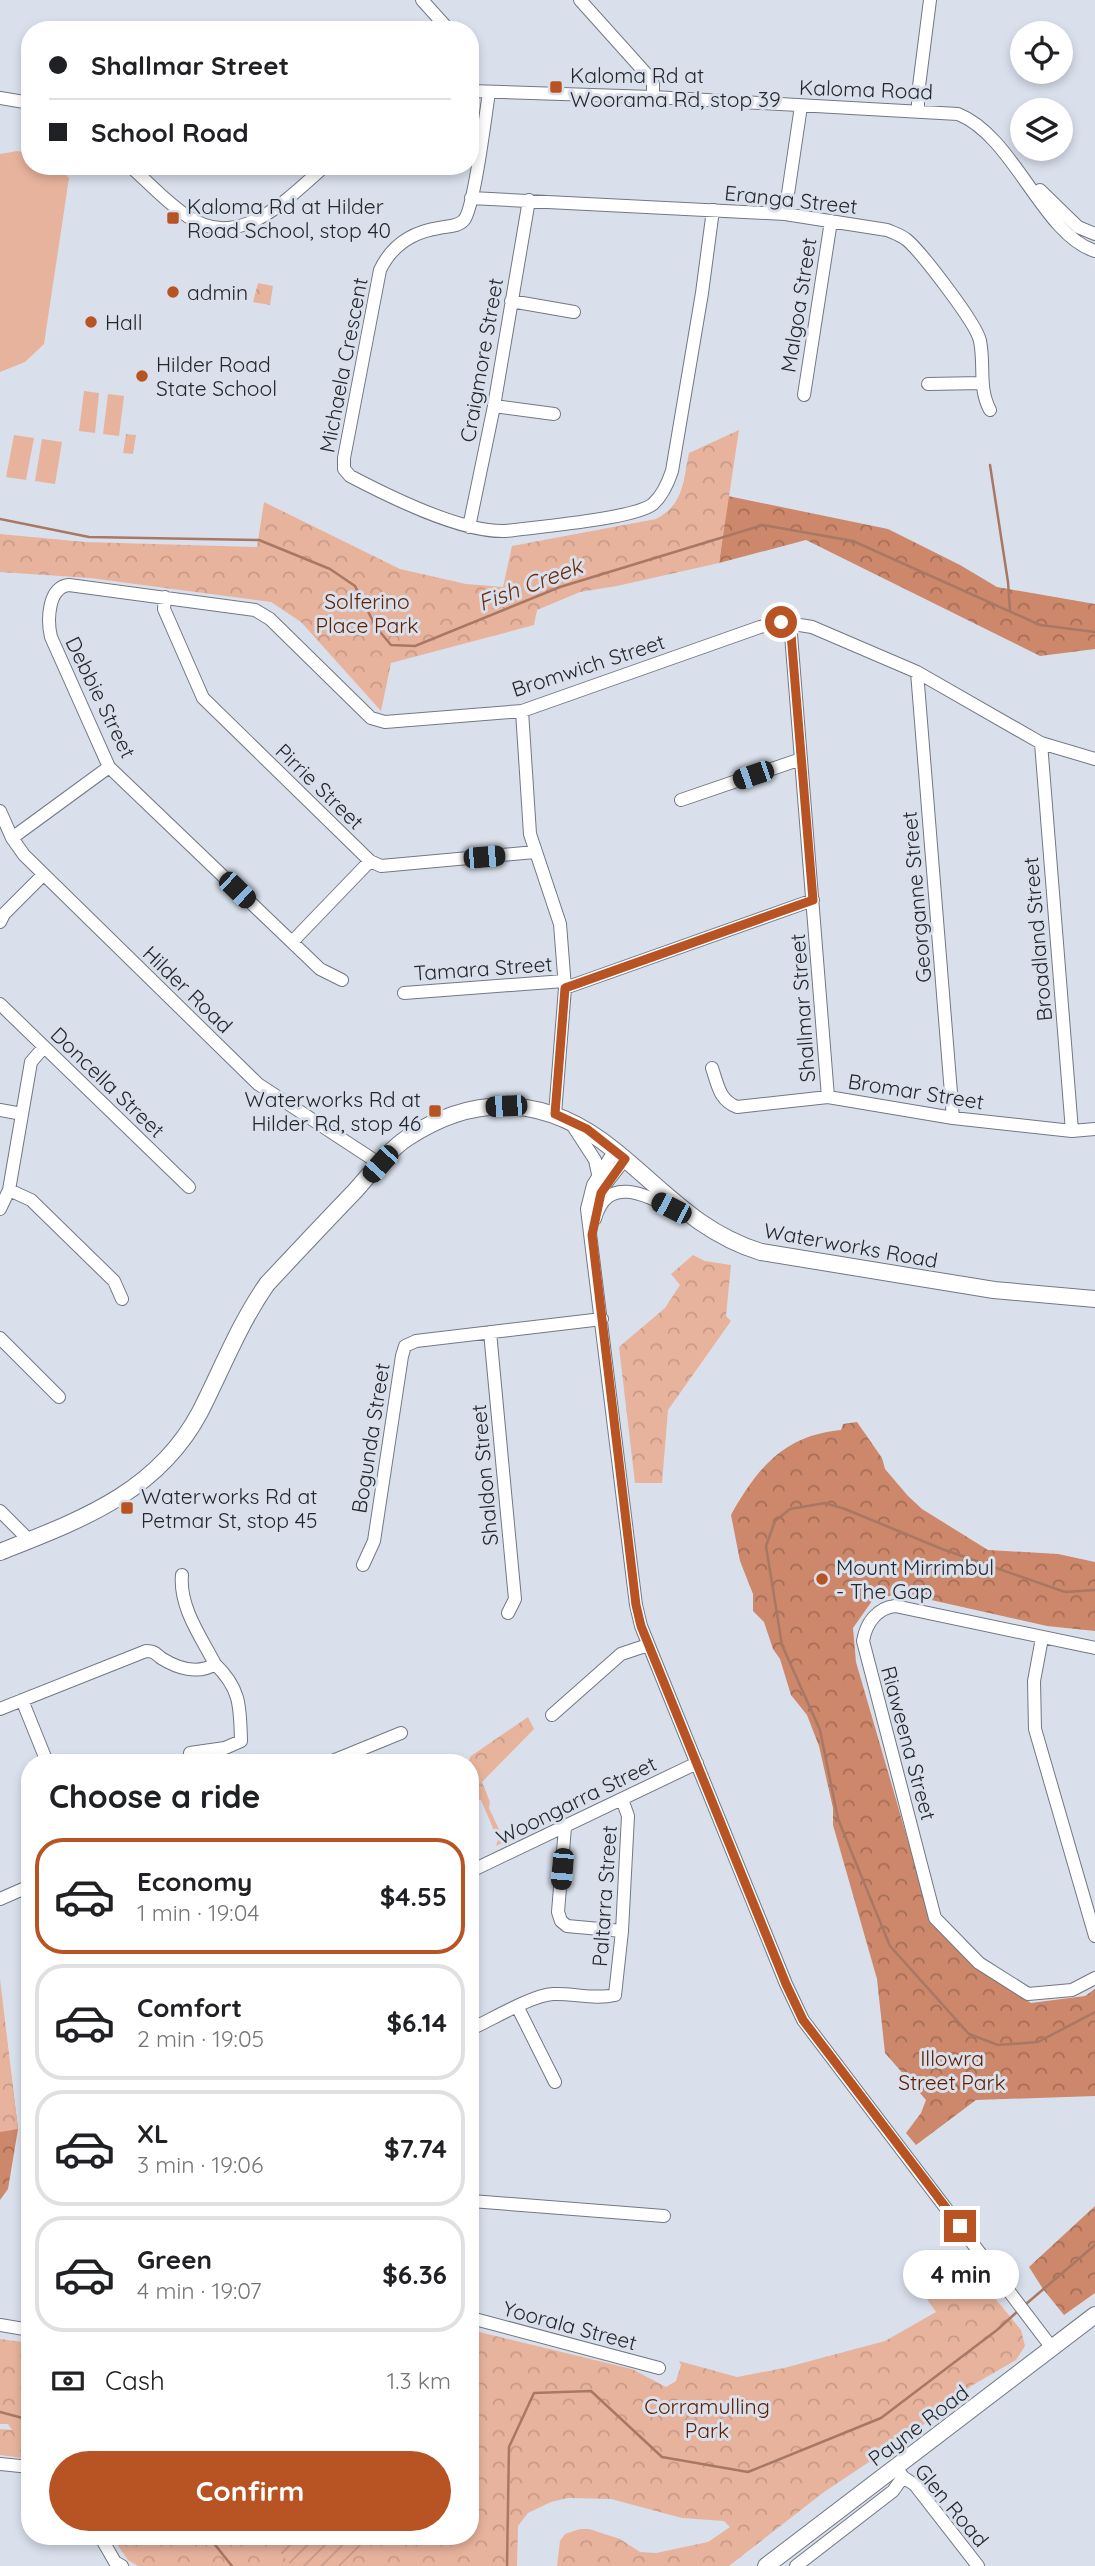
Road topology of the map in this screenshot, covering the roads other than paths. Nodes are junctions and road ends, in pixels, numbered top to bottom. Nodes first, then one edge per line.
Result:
1 (422, 0) edge
2 (580, 0) edge
3 (930, 0) edge
4 (441, 21) edge
5 (479, 91) edge
6 (489, 92) junction
7 (653, 97) junction
8 (0, 98) edge
9 (21, 102) edge
10 (801, 106) junction
11 (918, 110) junction
12 (479, 151) edge
13 (140, 175) edge
14 (314, 175) edge
15 (475, 175) edge
16 (1023, 177) junction
17 (471, 198) junction
18 (529, 200) junction
19 (713, 210) junction
20 (785, 214) junction
21 (831, 221) junction
22 (1095, 234) edge
23 (1095, 251) edge
24 (511, 301) junction
25 (574, 312) dead end
26 (982, 383) junction
27 (928, 384) dead end
28 (804, 395) dead end
29 (494, 406) junction
30 (990, 410) dead end
31 (554, 414) dead end
32 (469, 527) junction
33 (62, 586) joint
34 (165, 597) junction
35 (790, 622) junction
36 (917, 673) junction
37 (522, 711) junction
38 (1041, 743) junction
39 (801, 759) junction
40 (1095, 759) edge
41 (109, 767) junction
42 (681, 800) dead end
43 (0, 811) edge
44 (12, 838) junction
45 (535, 852) junction
46 (370, 861) junction
47 (43, 875) junction
48 (813, 900) junction
49 (0, 922) edge
50 (292, 942) junction
51 (342, 980) dead end
52 (564, 984) junction
53 (404, 993) dead end
54 (0, 1004) edge
55 (44, 1047) junction
56 (712, 1069) dead end
57 (828, 1097) junction
58 (0, 1110) edge
59 (22, 1114) junction
60 (561, 1117) junction
61 (953, 1118) junction
62 (1095, 1129) edge
63 (1072, 1131) junction
64 (620, 1155) junction
65 (380, 1164) junction
66 (598, 1174) junction
67 (189, 1187) dead end
68 (9, 1190) junction
69 (0, 1209) edge
70 (692, 1218) junction
71 (595, 1219) junction
72 (592, 1235) junction
73 (122, 1299) dead end
74 (1095, 1299) edge
75 (602, 1319) junction
76 (490, 1332) junction
77 (0, 1338) edge
78 (60, 1397) dead end
79 (0, 1511) edge
80 (29, 1540) junction
81 (0, 1552) edge
82 (363, 1565) dead end
83 (182, 1575) dead end
84 (509, 1613) dead end
85 (1042, 1638) junction
86 (648, 1645) junction
87 (1095, 1648) edge
88 (215, 1664) junction
89 (22, 1700) junction
90 (0, 1709) edge
91 (552, 1715) dead end
92 (401, 1733) dead end
93 (190, 1753) dead end
94 (44, 1754) edge
95 (350, 1754) edge
96 (697, 1763) junction
97 (622, 1799) junction
98 (565, 1826) junction
99 (479, 1867) edge
100 (21, 1890) edge
101 (0, 1899) edge
102 (622, 1931) junction
103 (1095, 1936) edge
104 (1095, 1978) edge
105 (518, 2008) junction
106 (479, 2025) edge
107 (555, 2082) dead end
108 (479, 2202) edge
109 (664, 2216) dead end
110 (1095, 2315) edge
111 (479, 2320) edge
112 (0, 2325) edge
113 (21, 2328) edge
114 (1052, 2348) junction
115 (659, 2368) dead end
116 (0, 2464) edge
117 (21, 2466) edge
118 (900, 2472) junction
119 (105, 2545) edge
120 (116, 2565) edge
121 (766, 2566) edge
122 (796, 2566) edge
123 (978, 2566) edge

1 - 4 street
2 - 7 street
3 - 11 street
5 - 6 street, Kaloma Road
6 - 7 street, Kaloma Road
6 - 12 street
7 - 10 street, Kaloma Road
8 - 9 street
10 - 11 street, Kaloma Road
10 - 20 street
11 - 16 street, Kaloma Road
13 - 14 street
15 - 17 street
16 - 22 street, Kaloma Road
16 - 23 street, Kaloma Road
17 - 18 street, Eranga Street
17 - 32 street, Michaela Crescent
18 - 19 street, Eranga Street
18 - 24 street, Craigmore Street
19 - 20 street, Eranga Street
19 - 32 street, Michaela Crescent
20 - 21 street, Eranga Street
21 - 26 street, Eranga Street
21 - 28 street, Malgoa Street
24 - 25 street
24 - 29 street, Craigmore Street
26 - 27 street
26 - 30 street, Eranga Street
29 - 31 street
29 - 32 street, Craigmore Street
33 - 34 street, Bromwich Street
33 - 41 street, Debbie Street
34 - 37 street, Bromwich Street
34 - 46 street, Pirrie Street
35 - 36 street, Bromwich Street
35 - 37 street, Bromwich Street
35 - 39 street, Shallmar Street
36 - 38 street, Bromwich Street
36 - 61 street, Georganne Street
37 - 45 street
38 - 40 street, Bromwich Street
38 - 63 street, Broadland Street
39 - 42 street
39 - 48 street, Shallmar Street
41 - 44 street
41 - 50 street, Debbie Street
43 - 44 street, Hilder Road
44 - 47 street, Hilder Road
45 - 46 street
45 - 52 street
46 - 50 street
47 - 49 street
47 - 65 street, Hilder Road
48 - 52 street, Tamara Street
48 - 57 street, Shallmar Street
50 - 51 street, Debbie Street
52 - 53 street, Tamara Street
52 - 60 street
54 - 55 street, Doncella Street
55 - 59 street
55 - 67 street, Doncella Street
56 - 57 street, Bromar Street
57 - 61 street, Bromar Street
58 - 59 street
59 - 68 street
60 - 64 main road, Waterworks Road
60 - 65 main road, Waterworks Road
60 - 66 street
61 - 63 street, Bromar Street
62 - 63 street, Bromar Street
64 - 66 street
64 - 70 main road, Waterworks Road
64 - 71 street
65 - 80 main road, Waterworks Road
66 - 72 street
68 - 69 street
68 - 73 street
70 - 71 street
70 - 74 main road, Waterworks Road
71 - 72 street
72 - 75 street
75 - 76 street, Bogunda Street
75 - 86 street
76 - 82 street, Bogunda Street
76 - 84 street, Shaldon Street
77 - 78 street
79 - 80 street
80 - 81 main road, Waterworks Road
83 - 88 street
85 - 87 street, Riaweena Street
85 - 103 street
85 - 104 street, Riaweena Street
86 - 91 street
86 - 96 street
88 - 89 street
88 - 93 street
89 - 90 street
89 - 94 street
92 - 95 street
96 - 97 street, Woongarra Street
96 - 114 street
97 - 98 street, Woongarra Street
97 - 102 street, Paltarra Street
98 - 99 street, Woongarra Street
98 - 102 street
100 - 101 street
102 - 105 street, Paltarra Street
105 - 106 street
105 - 107 street
108 - 109 street
110 - 114 main road, Payne Road
111 - 115 street, Yoorala Street
112 - 113 street
114 - 118 main road, Payne Road
116 - 117 street
118 - 121 main road, Payne Road
118 - 122 street, Payne Road
118 - 123 street, Glen Road
119 - 120 street

